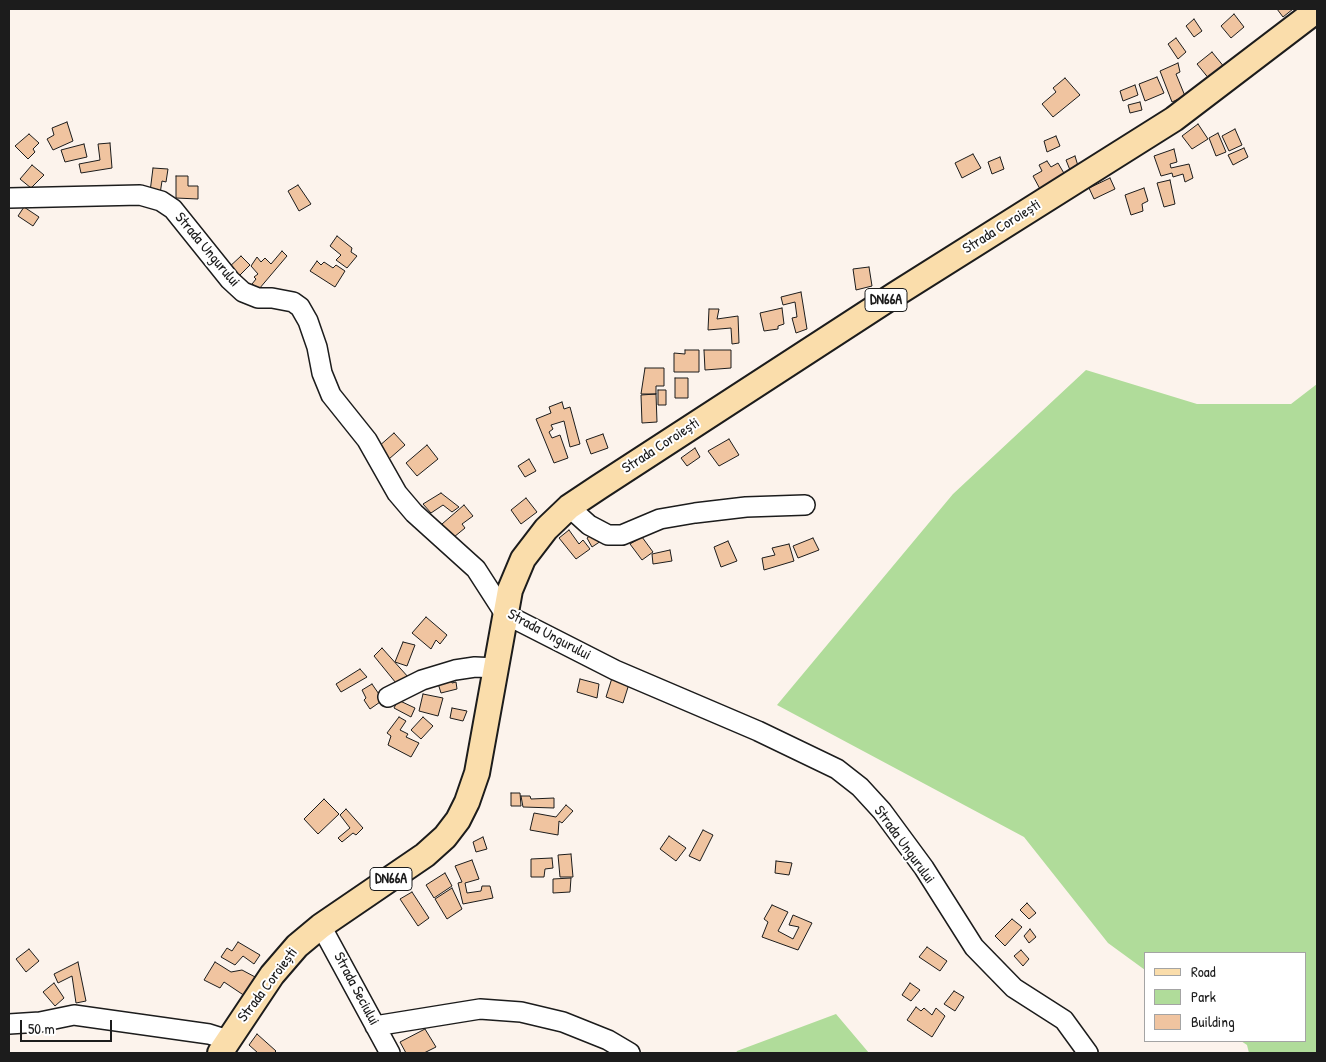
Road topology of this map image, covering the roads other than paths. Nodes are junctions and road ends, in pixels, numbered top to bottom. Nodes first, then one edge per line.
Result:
1 (1317, 10) edge
2 (9, 198) edge
3 (805, 506) dead end
4 (569, 508) junction
5 (504, 621) junction
6 (497, 668) junction
7 (388, 697) dead end
8 (321, 926) junction
9 (9, 1024) edge
10 (375, 1026) junction
11 (224, 1047) edge
12 (390, 1053) edge
13 (630, 1053) edge
14 (1088, 1053) edge

1 - 4 main road, Strada Coroiești / DN66A
2 - 5 street, Strada Ungurului
3 - 4 street
4 - 5 main road, Strada Coroiești / DN66A
5 - 6 main road, Strada Coroiești / DN66A
5 - 14 street, Strada Ungurului
6 - 7 street
6 - 8 main road, Strada Coroiești / DN66A
8 - 10 street, Strada Seciului
8 - 11 main road, Strada Coroiești / DN66A
9 - 11 street
10 - 12 street, Strada Seciului
10 - 13 street

